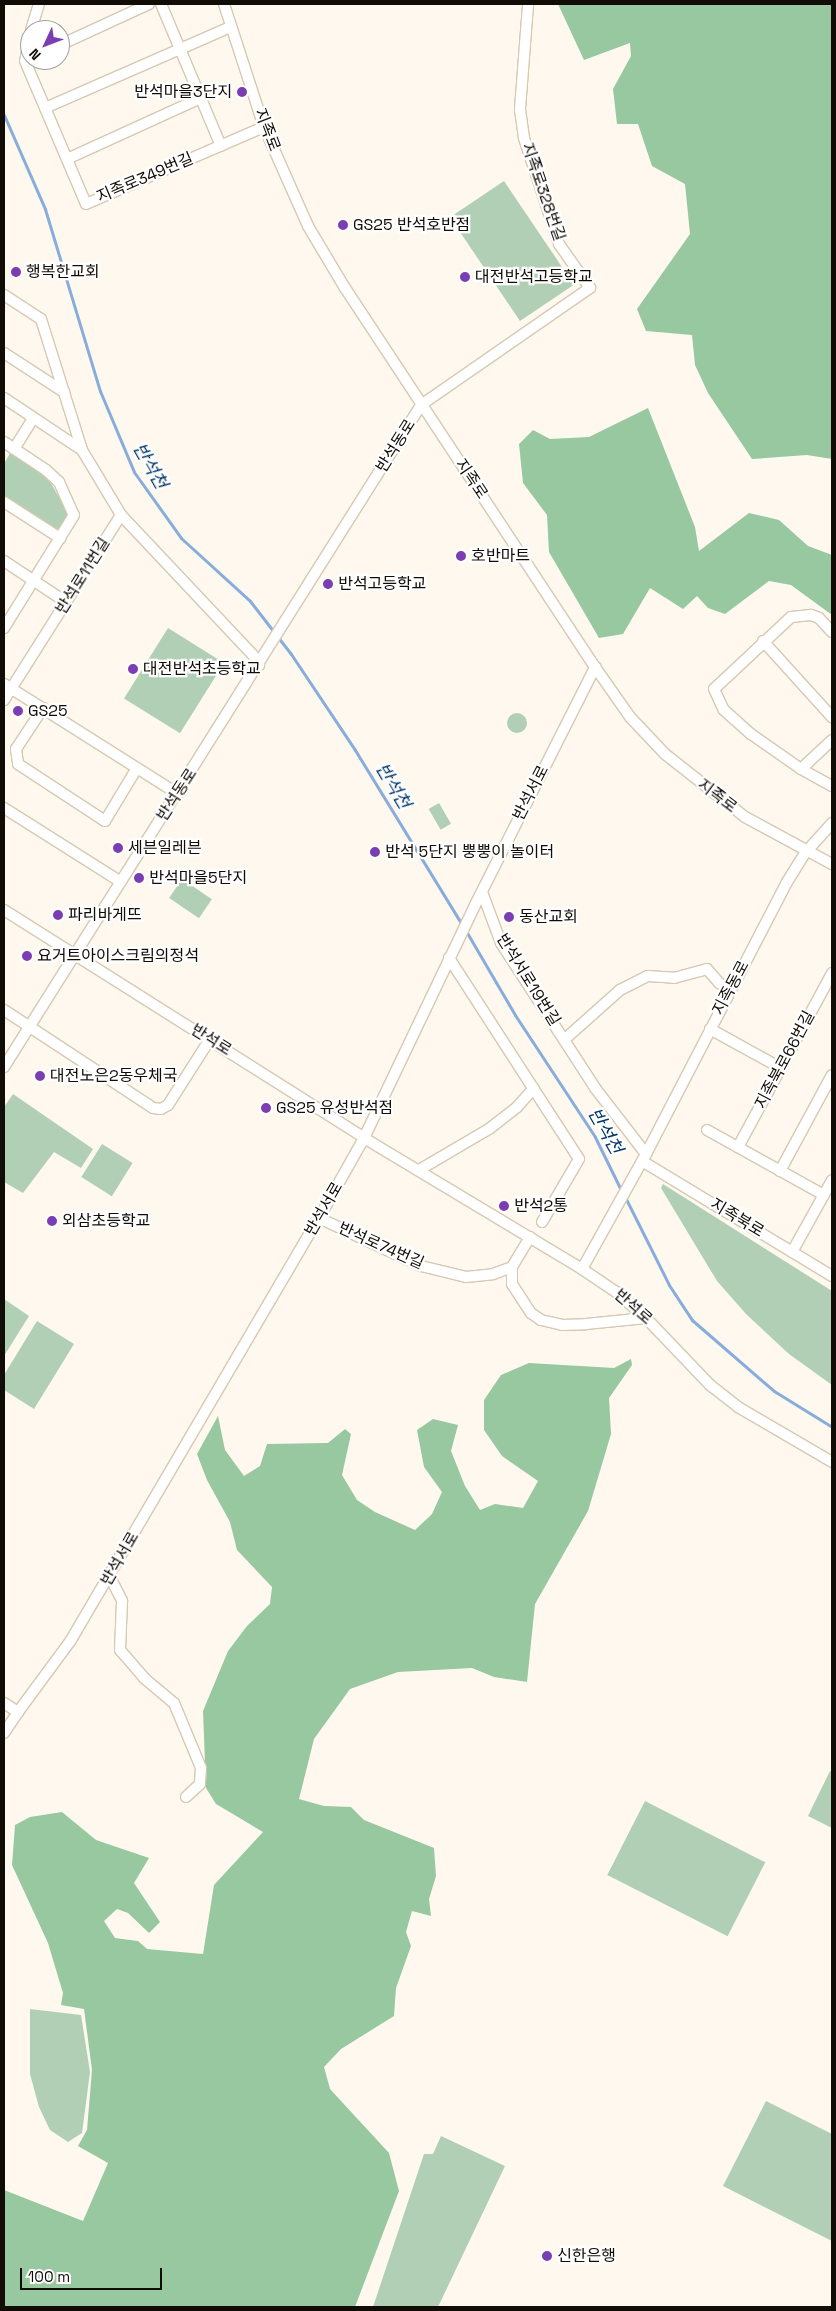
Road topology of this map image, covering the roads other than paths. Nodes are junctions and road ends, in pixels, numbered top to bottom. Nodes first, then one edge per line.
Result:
1 (38, 4) edge
2 (149, 4) edge
3 (161, 4) edge
4 (224, 4) edge
5 (528, 4) edge
6 (34, 20) edge
7 (230, 27) junction
8 (70, 40) edge
9 (180, 49) junction
10 (31, 70) edge
11 (201, 98) junction
12 (45, 108) junction
13 (264, 127) junction
14 (221, 146) junction
15 (67, 159) junction
16 (4, 294) edge
17 (4, 353) edge
18 (64, 392) junction
19 (4, 398) edge
20 (422, 405) junction
21 (34, 418) junction
22 (4, 442) edge
23 (14, 449) junction
24 (82, 450) junction
25 (4, 502) edge
26 (121, 515) junction
27 (60, 538) junction
28 (4, 561) edge
29 (34, 580) junction
30 (66, 602) junction
31 (5, 625) edge
32 (832, 632) edge
33 (762, 641) junction
34 (259, 665) junction
35 (595, 667) junction
36 (7, 687) edge
37 (4, 700) edge
38 (43, 708) junction
39 (832, 717) edge
40 (832, 740) edge
41 (137, 768) junction
42 (801, 769) junction
43 (832, 786) edge
44 (178, 794) junction
45 (4, 808) edge
46 (832, 823) edge
47 (806, 852) junction
48 (832, 864) edge
49 (121, 882) junction
50 (482, 892) junction
51 (4, 910) edge
52 (75, 954) junction
53 (451, 955) junction
54 (832, 973) edge
55 (731, 990) junction
56 (4, 1010) edge
57 (30, 1027) junction
58 (710, 1028) junction
59 (210, 1039) junction
60 (565, 1039) junction
61 (4, 1067) edge
62 (781, 1068) junction
63 (832, 1075) edge
64 (534, 1088) junction
65 (707, 1130) dead end
66 (364, 1138) junction
67 (738, 1147) junction
68 (644, 1158) junction
69 (419, 1170) junction
70 (780, 1171) junction
71 (832, 1180) edge
72 (824, 1195) junction
73 (319, 1218) junction
74 (542, 1222) dead end
75 (530, 1237) junction
76 (792, 1252) junction
77 (512, 1267) junction
78 (582, 1269) junction
79 (832, 1276) edge
80 (646, 1318) junction
81 (832, 1462) edge
82 (110, 1577) junction
83 (4, 1703) edge
84 (18, 1712) junction
85 (4, 1733) edge
86 (186, 1797) dead end

1 - 6 street
2 - 8 street
3 - 9 street
4 - 7 street, 지족로
5 - 20 street, 지족로328번길
7 - 9 street
7 - 13 street, 지족로
9 - 11 street
9 - 12 street
10 - 12 street, 지족로349번길
11 - 14 street
11 - 15 street
12 - 15 street, 지족로349번길
13 - 14 street, 지족로349번길
13 - 20 street, 지족로
14 - 15 street, 지족로349번길
16 - 18 street
17 - 18 street
18 - 24 street
19 - 21 street
20 - 34 street, 반석동로
20 - 35 street, 지족로
21 - 23 street
21 - 24 street
22 - 23 street
23 - 27 street
24 - 26 street
25 - 27 street
26 - 30 street, 반석로11번길
26 - 34 street
27 - 29 street
28 - 29 street
29 - 30 street
29 - 31 street
30 - 36 street, 반석로11번길
32 - 33 street
33 - 39 street
33 - 42 street
34 - 44 street, 반석동로
35 - 47 street, 지족로
35 - 50 street, 반석서로
36 - 37 street, 반석로11번길
36 - 38 street
38 - 41 street
38 - 41 street
40 - 42 street
41 - 44 street
42 - 43 street
44 - 49 street, 반석동로
45 - 49 street
46 - 47 street, 지족동로
47 - 48 street, 지족로
47 - 55 street, 지족동로
49 - 52 street, 반석동로
50 - 53 street, 반석서로
50 - 60 street, 반석서로19번길
51 - 52 street, 반석로
52 - 57 street, 반석동로
52 - 59 street, 반석로
53 - 64 street
53 - 66 street, 반석서로
54 - 62 street, 지족북로66번길
55 - 58 street, 지족동로
55 - 60 street, 반석서로19번길
56 - 57 street
57 - 59 street
57 - 61 street, 반석동로
58 - 62 street
58 - 68 street, 지족동로
59 - 66 street, 반석로
60 - 68 street, 반석서로19번길
62 - 67 street, 지족북로66번길
63 - 70 street
64 - 69 street
64 - 74 street
65 - 67 street
66 - 69 street, 반석로
66 - 73 street, 반석서로
67 - 70 street
68 - 76 street, 지족북로
68 - 78 street, 지족동로
69 - 75 street, 반석로
70 - 72 street
71 - 72 street
72 - 76 street
73 - 77 street, 반석로74번길
73 - 82 street, 반석서로
75 - 77 street
75 - 78 street, 반석로
76 - 79 street, 지족북로
77 - 80 street
78 - 80 street, 반석로
80 - 81 street, 반석로
82 - 84 street, 반석서로
82 - 86 street
83 - 84 street
84 - 85 street, 반석서로

